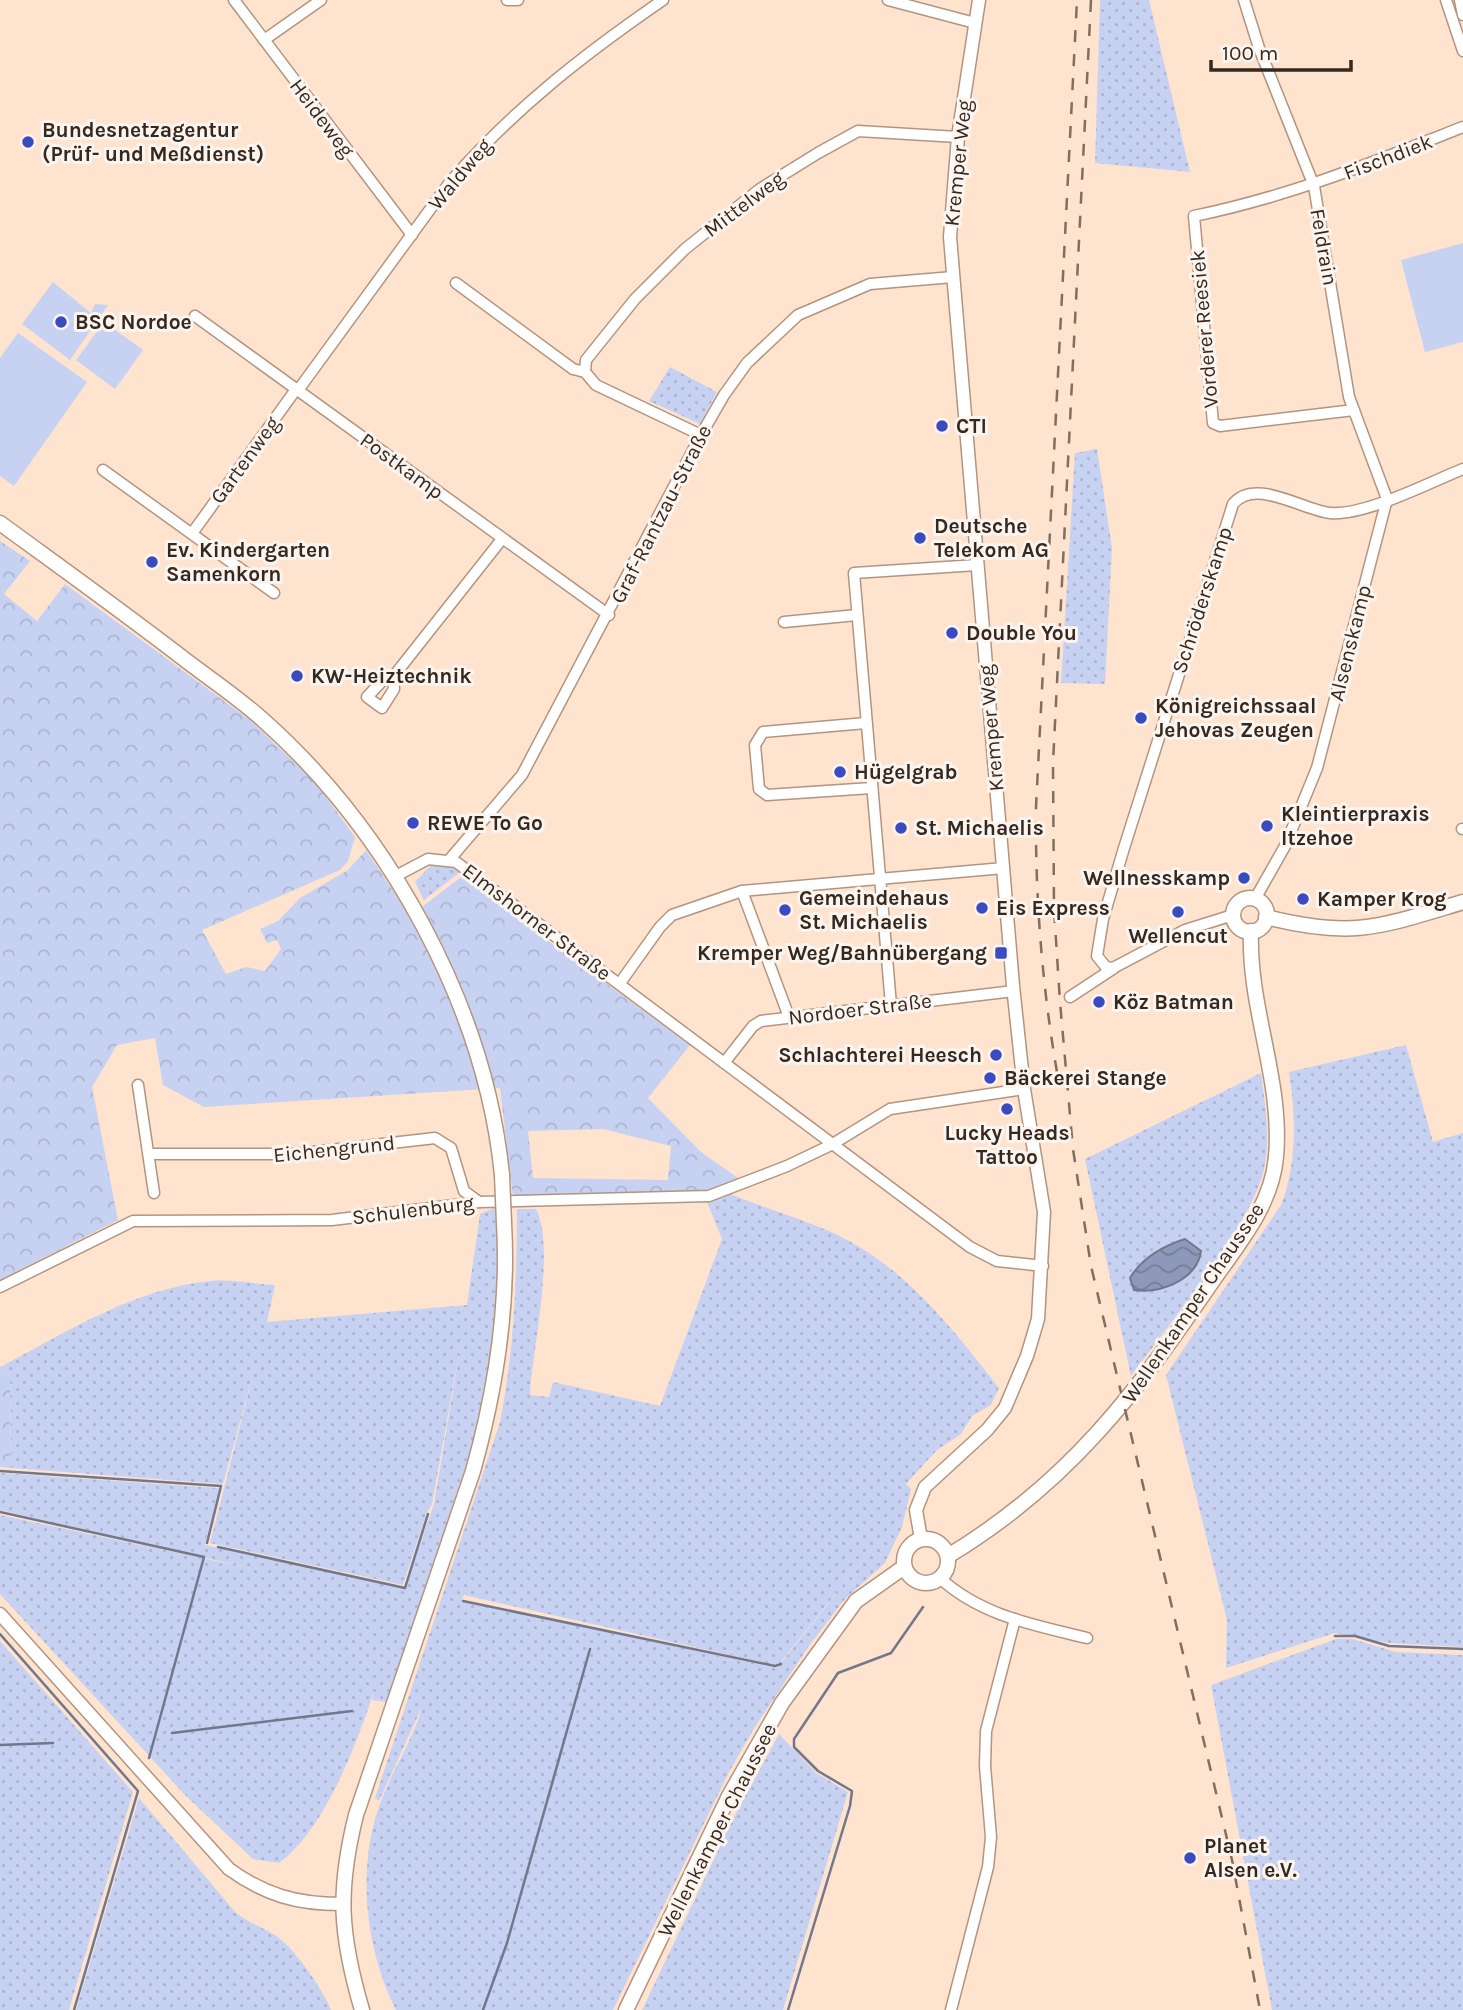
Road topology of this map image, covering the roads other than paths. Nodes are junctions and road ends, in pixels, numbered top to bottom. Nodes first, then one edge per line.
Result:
1 (234, 0) edge
2 (321, 0) edge
3 (507, 0) edge
4 (518, 0) edge
5 (663, 0) edge
6 (888, 0) edge
7 (979, 0) edge
8 (1244, 0) edge
9 (1446, 0) edge
10 (1460, 0) edge
11 (1463, 15) edge
12 (975, 23) junction
13 (264, 40) junction
14 (1463, 51) edge
15 (1463, 127) edge
16 (958, 137) junction
17 (1314, 186) junction
18 (412, 235) junction
19 (953, 277) junction
20 (456, 283) dead end
21 (195, 316) dead end
22 (585, 372) junction
23 (298, 388) junction
24 (1353, 410) junction
25 (701, 435) junction
26 (1463, 469) edge
27 (103, 470) dead end
28 (1387, 499) junction
29 (0, 523) edge
30 (193, 532) junction
31 (502, 539) junction
32 (976, 565) junction
33 (274, 593) dead end
34 (609, 615) junction
35 (857, 615) junction
36 (784, 622) dead end
37 (393, 677) dead end
38 (866, 723) junction
39 (873, 788) junction
40 (450, 859) junction
41 (1004, 868) junction
42 (394, 877) junction
43 (880, 879) junction
44 (742, 891) junction
45 (1255, 899) junction
46 (1463, 902) edge
47 (1233, 915) junction
48 (1266, 917) junction
49 (1251, 931) junction
50 (1113, 967) junction
51 (620, 983) junction
52 (1014, 991) junction
53 (1070, 997) dead end
54 (891, 1005) junction
55 (789, 1017) junction
56 (724, 1063) junction
57 (138, 1085) dead end
58 (1024, 1089) junction
59 (831, 1145) junction
60 (149, 1154) junction
61 (154, 1193) dead end
62 (479, 1202) junction
63 (1043, 1266) junction
64 (0, 1287) edge
65 (921, 1539) junction
66 (948, 1556) junction
67 (904, 1567) junction
68 (940, 1578) junction
69 (0, 1614) edge
70 (1015, 1619) junction
71 (1087, 1638) dead end
72 (341, 1905) junction
73 (362, 2010) edge
74 (626, 2010) edge
75 (951, 2010) edge

1 - 13 street, Heideweg
2 - 13 street
3 - 4 street
5 - 18 street, Waldweg
6 - 12 street
7 - 12 street, Kremper Weg
8 - 17 street, Feldrain
9 - 14 street
10 - 11 street
12 - 16 street, Kremper Weg
13 - 18 street, Heideweg
15 - 17 street, Fischdiek
16 - 19 street, Kremper Weg
16 - 22 street, Mittelweg
17 - 24 street, Feldrain
17 - 24 street, Vorderer Reesiek
18 - 23 street, Waldweg
19 - 25 street, Graf-Rantzau-Straße
19 - 32 street, Kremper Weg
20 - 22 street
21 - 23 street, Postkamp
22 - 25 street
23 - 30 street, Gartenweg
23 - 31 street, Postkamp
24 - 28 street, Feldrain
25 - 34 street, Graf-Rantzau-Straße
26 - 28 street, Schröderskamp
27 - 30 street
28 - 45 street, Alsenskamp
28 - 50 street, Schröderskamp
29 - 42 main road
30 - 33 street
31 - 34 street, Postkamp
31 - 37 street
32 - 35 street
32 - 41 street, Kremper Weg
34 - 40 street, Graf-Rantzau-Straße
35 - 36 street
35 - 38 street
38 - 39 street
38 - 39 street
39 - 43 street
40 - 42 street, Elmshorner Straße
40 - 51 street, Elmshorner Straße
41 - 43 street
41 - 52 street, Kremper Weg
42 - 72 main road, bridge
43 - 44 street
43 - 54 street
44 - 51 street
44 - 55 street
45 - 47 main road
45 - 48 main road
46 - 48 main road
47 - 49 main road
47 - 50 street
48 - 49 main road
49 - 66 main road, Wellenkamper Chaussee
50 - 53 street
51 - 56 street, Elmshorner Straße
52 - 54 street, Nordoer Straße
52 - 58 street, Kremper Weg
54 - 55 street, Nordoer Straße
55 - 56 street, Nordoer Straße
56 - 59 street, Elmshorner Straße
57 - 60 street
58 - 59 street, Schulenburg
58 - 63 street, Kremper Weg
59 - 62 street, Schulenburg
59 - 63 street, Elmshorner Straße
60 - 61 street
60 - 62 street, Eichengrund
62 - 64 street, Schulenburg
63 - 65 street, Kremper Weg
65 - 66 main road
65 - 67 main road, Wellenkamper Chaussee
66 - 68 main road
67 - 68 main road
67 - 74 main road, Wellenkamper Chaussee
68 - 70 street
69 - 72 street
70 - 71 street
70 - 75 street
72 - 73 main road

